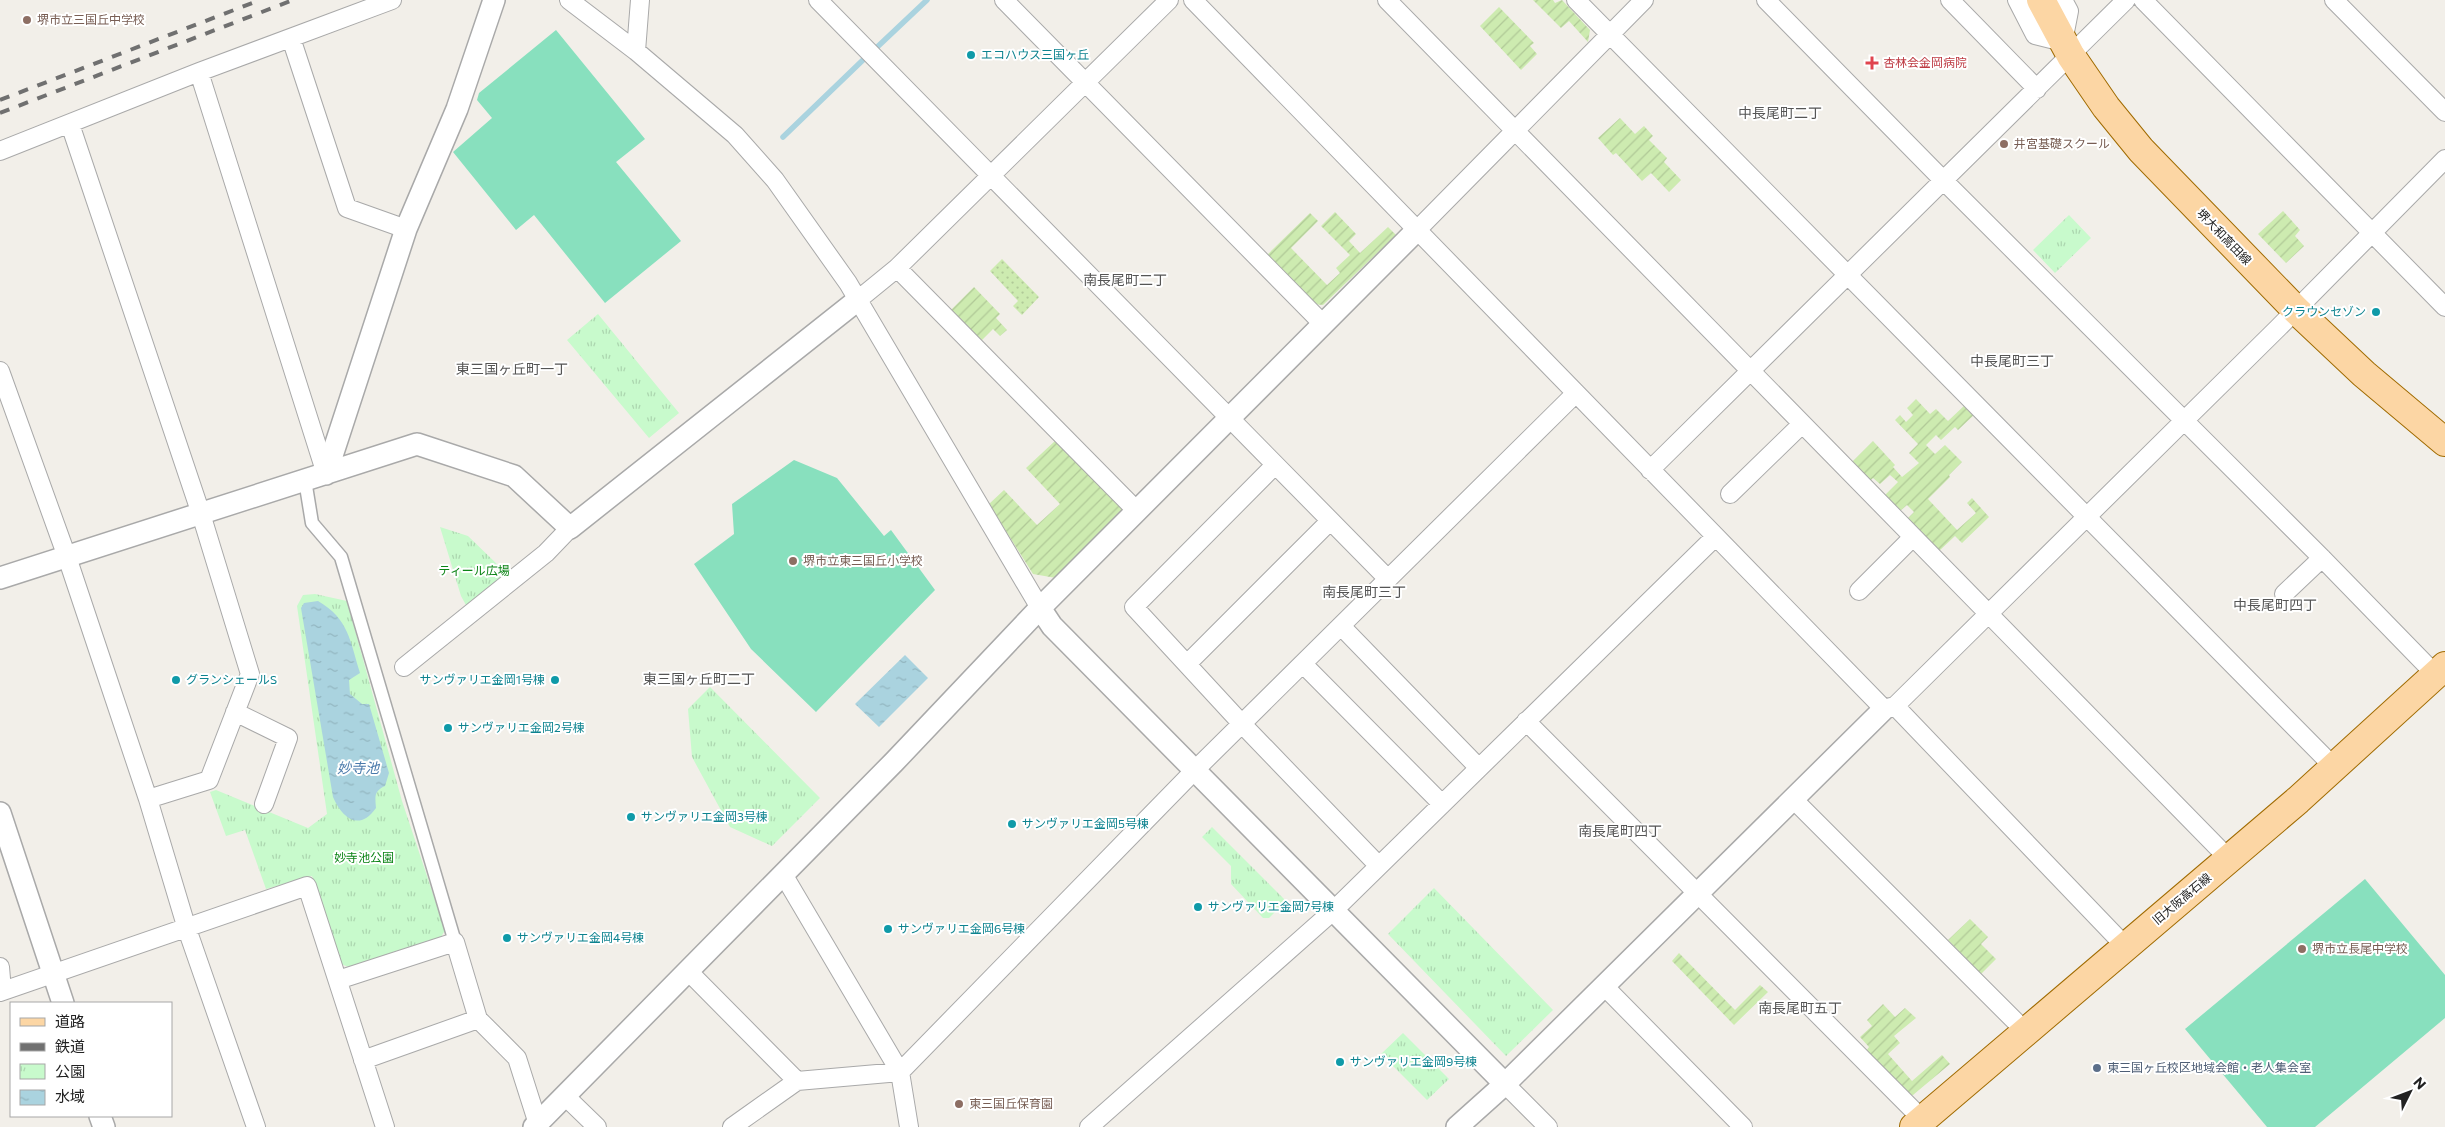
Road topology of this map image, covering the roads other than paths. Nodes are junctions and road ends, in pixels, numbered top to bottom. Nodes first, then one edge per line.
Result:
1 (392, 0) edge
2 (494, 0) edge
3 (569, 0) edge
4 (640, 0) edge
5 (818, 0) edge
6 (1004, 0) edge
7 (1170, 0) edge
8 (1192, 0) edge
9 (1386, 0) edge
10 (1576, 0) edge
11 (1644, 0) edge
12 (1766, 0) edge
13 (1950, 0) edge
14 (2017, 0) edge
15 (2041, 0) edge
16 (2063, 0) edge
17 (2126, 0) edge
18 (2143, 0) edge
19 (2334, 0) edge
20 (1610, 34) junction
21 (291, 38) junction
22 (2067, 49) junction
23 (636, 51) junction
24 (199, 72) junction
25 (1086, 83) junction
26 (2037, 89) junction
27 (2445, 112) edge
28 (70, 124) junction
29 (1514, 131) junction
30 (0, 151) edge
31 (2445, 159) edge
32 (991, 176) junction
33 (1943, 180) junction
34 (406, 229) junction
35 (1417, 230) junction
36 (2372, 233) junction
37 (897, 268) junction
38 (1848, 275) junction
39 (859, 299) junction
40 (2445, 307) edge
41 (2296, 310) junction
42 (1323, 324) junction
43 (0, 371) edge
44 (1750, 372) junction
45 (1576, 393) junction
46 (1229, 418) junction
47 (2184, 420) junction
48 (1802, 424) junction
49 (2445, 442) edge
50 (1275, 465) junction
51 (1650, 470) junction
52 (326, 474) junction
53 (306, 480) junction
54 (1730, 494) dead end
55 (1137, 511) junction
56 (201, 514) junction
57 (2087, 516) junction
58 (1330, 521) junction
59 (570, 528) junction
60 (1715, 537) junction
61 (1913, 537) junction
62 (67, 557) junction
63 (2322, 558) junction
64 (0, 578) edge
65 (1388, 579) junction
66 (1859, 591) dead end
67 (2284, 594) dead end
68 (1040, 608) junction
69 (1989, 613) junction
70 (1341, 626) junction
71 (1187, 664) junction
72 (1303, 664) junction
73 (404, 668) dead end
74 (2440, 670) edge
75 (1889, 708) junction
76 (235, 712) junction
77 (1526, 721) junction
78 (1242, 724) junction
79 (2334, 767) junction
80 (1479, 768) junction
81 (1194, 771) junction
82 (1793, 799) junction
83 (148, 800) junction
84 (264, 804) dead end
85 (1442, 804) junction
86 (0, 813) edge
87 (2229, 859) junction
88 (1379, 866) junction
89 (783, 874) junction
90 (1698, 894) junction
91 (1333, 910) junction
92 (187, 929) junction
93 (455, 942) junction
94 (2125, 946) junction
95 (0, 967) edge
96 (688, 971) junction
97 (53, 974) junction
98 (338, 980) junction
99 (1604, 986) junction
100 (1, 992) edge
101 (63, 1002) edge
102 (478, 1020) junction
103 (2025, 1031) junction
104 (363, 1060) junction
105 (900, 1072) junction
106 (797, 1080) junction
107 (1505, 1084) junction
108 (565, 1096) junction
109 (1918, 1123) edge
110 (536, 1125) edge
111 (256, 1127) edge
112 (385, 1127) edge
113 (597, 1127) edge
114 (732, 1127) edge
115 (909, 1127) edge
116 (1088, 1127) edge
117 (1457, 1127) edge
118 (1548, 1127) edge
119 (1743, 1127) edge

1 - 21 street
2 - 34 street
3 - 23 street
4 - 23 street
5 - 32 street
6 - 25 street
7 - 25 street
8 - 35 street
9 - 29 street
10 - 20 street
11 - 20 street
12 - 33 street
13 - 26 street
14 - 22 street
15 - 22 main road, 堺大和高田線
16 - 22 street
17 - 22 street
18 - 36 street
19 - 27 street
20 - 29 street
20 - 38 street
21 - 24 street
21 - 34 street
22 - 26 street
22 - 41 main road, 堺大和高田線
23 - 39 street
24 - 28 street
24 - 52 street
25 - 32 street
25 - 42 street
26 - 33 street
28 - 30 street
28 - 56 street
29 - 35 street
29 - 44 street
31 - 36 street
32 - 37 street
32 - 46 street
33 - 38 street
33 - 47 street
34 - 52 street
35 - 42 street
35 - 45 street
36 - 40 street
36 - 41 street
37 - 39 street
37 - 55 street
38 - 44 street
38 - 57 street
39 - 59 street
39 - 68 street
41 - 47 street
41 - 49 main road, 堺大和高田線
42 - 46 street
43 - 62 street
44 - 48 street
44 - 51 street
45 - 51 street
45 - 65 street
46 - 50 street
46 - 55 street
47 - 57 street
47 - 63 street
48 - 54 street
48 - 61 street
50 - 58 street
50 - 71 street
51 - 60 street
52 - 53 street
52 - 59 street
53 - 56 street
53 - 93 street
55 - 68 street
56 - 62 street
56 - 76 street
57 - 69 street
57 - 79 street
58 - 65 street
58 - 71 street
59 - 73 street
60 - 75 street
60 - 77 street
61 - 66 street
61 - 69 street
62 - 64 street
62 - 83 street
63 - 67 street
63 - 74 street
65 - 70 street
68 - 81 street
68 - 89 street
69 - 75 street
69 - 87 street
70 - 72 street
70 - 80 street
71 - 78 street
72 - 78 street
72 - 85 street
74 - 79 main road, 旧大阪高石線
75 - 82 street
75 - 94 street
76 - 83 street
76 - 84 street
77 - 80 street
77 - 90 street
78 - 81 street
78 - 88 street
79 - 87 main road, 旧大阪高石線
80 - 85 street
81 - 91 street
81 - 105 street
82 - 90 street
82 - 103 street
83 - 92 street
85 - 88 street
86 - 97 street
87 - 94 main road, 旧大阪高石線
88 - 91 street
89 - 96 street
89 - 105 street
90 - 99 street
90 - 109 street
91 - 107 street
91 - 116 street
92 - 97 street
92 - 98 street
92 - 111 street
93 - 98 street
93 - 102 street
94 - 103 main road, 旧大阪高石線
95 - 100 street
96 - 106 street
96 - 108 street
97 - 100 street
97 - 101 street
98 - 104 street
99 - 107 street
99 - 119 street
102 - 104 street
102 - 110 street
103 - 109 main road, 旧大阪高石線
104 - 112 street
105 - 106 street
105 - 115 street
106 - 114 street
107 - 117 street
107 - 118 street
108 - 110 street
108 - 113 street

